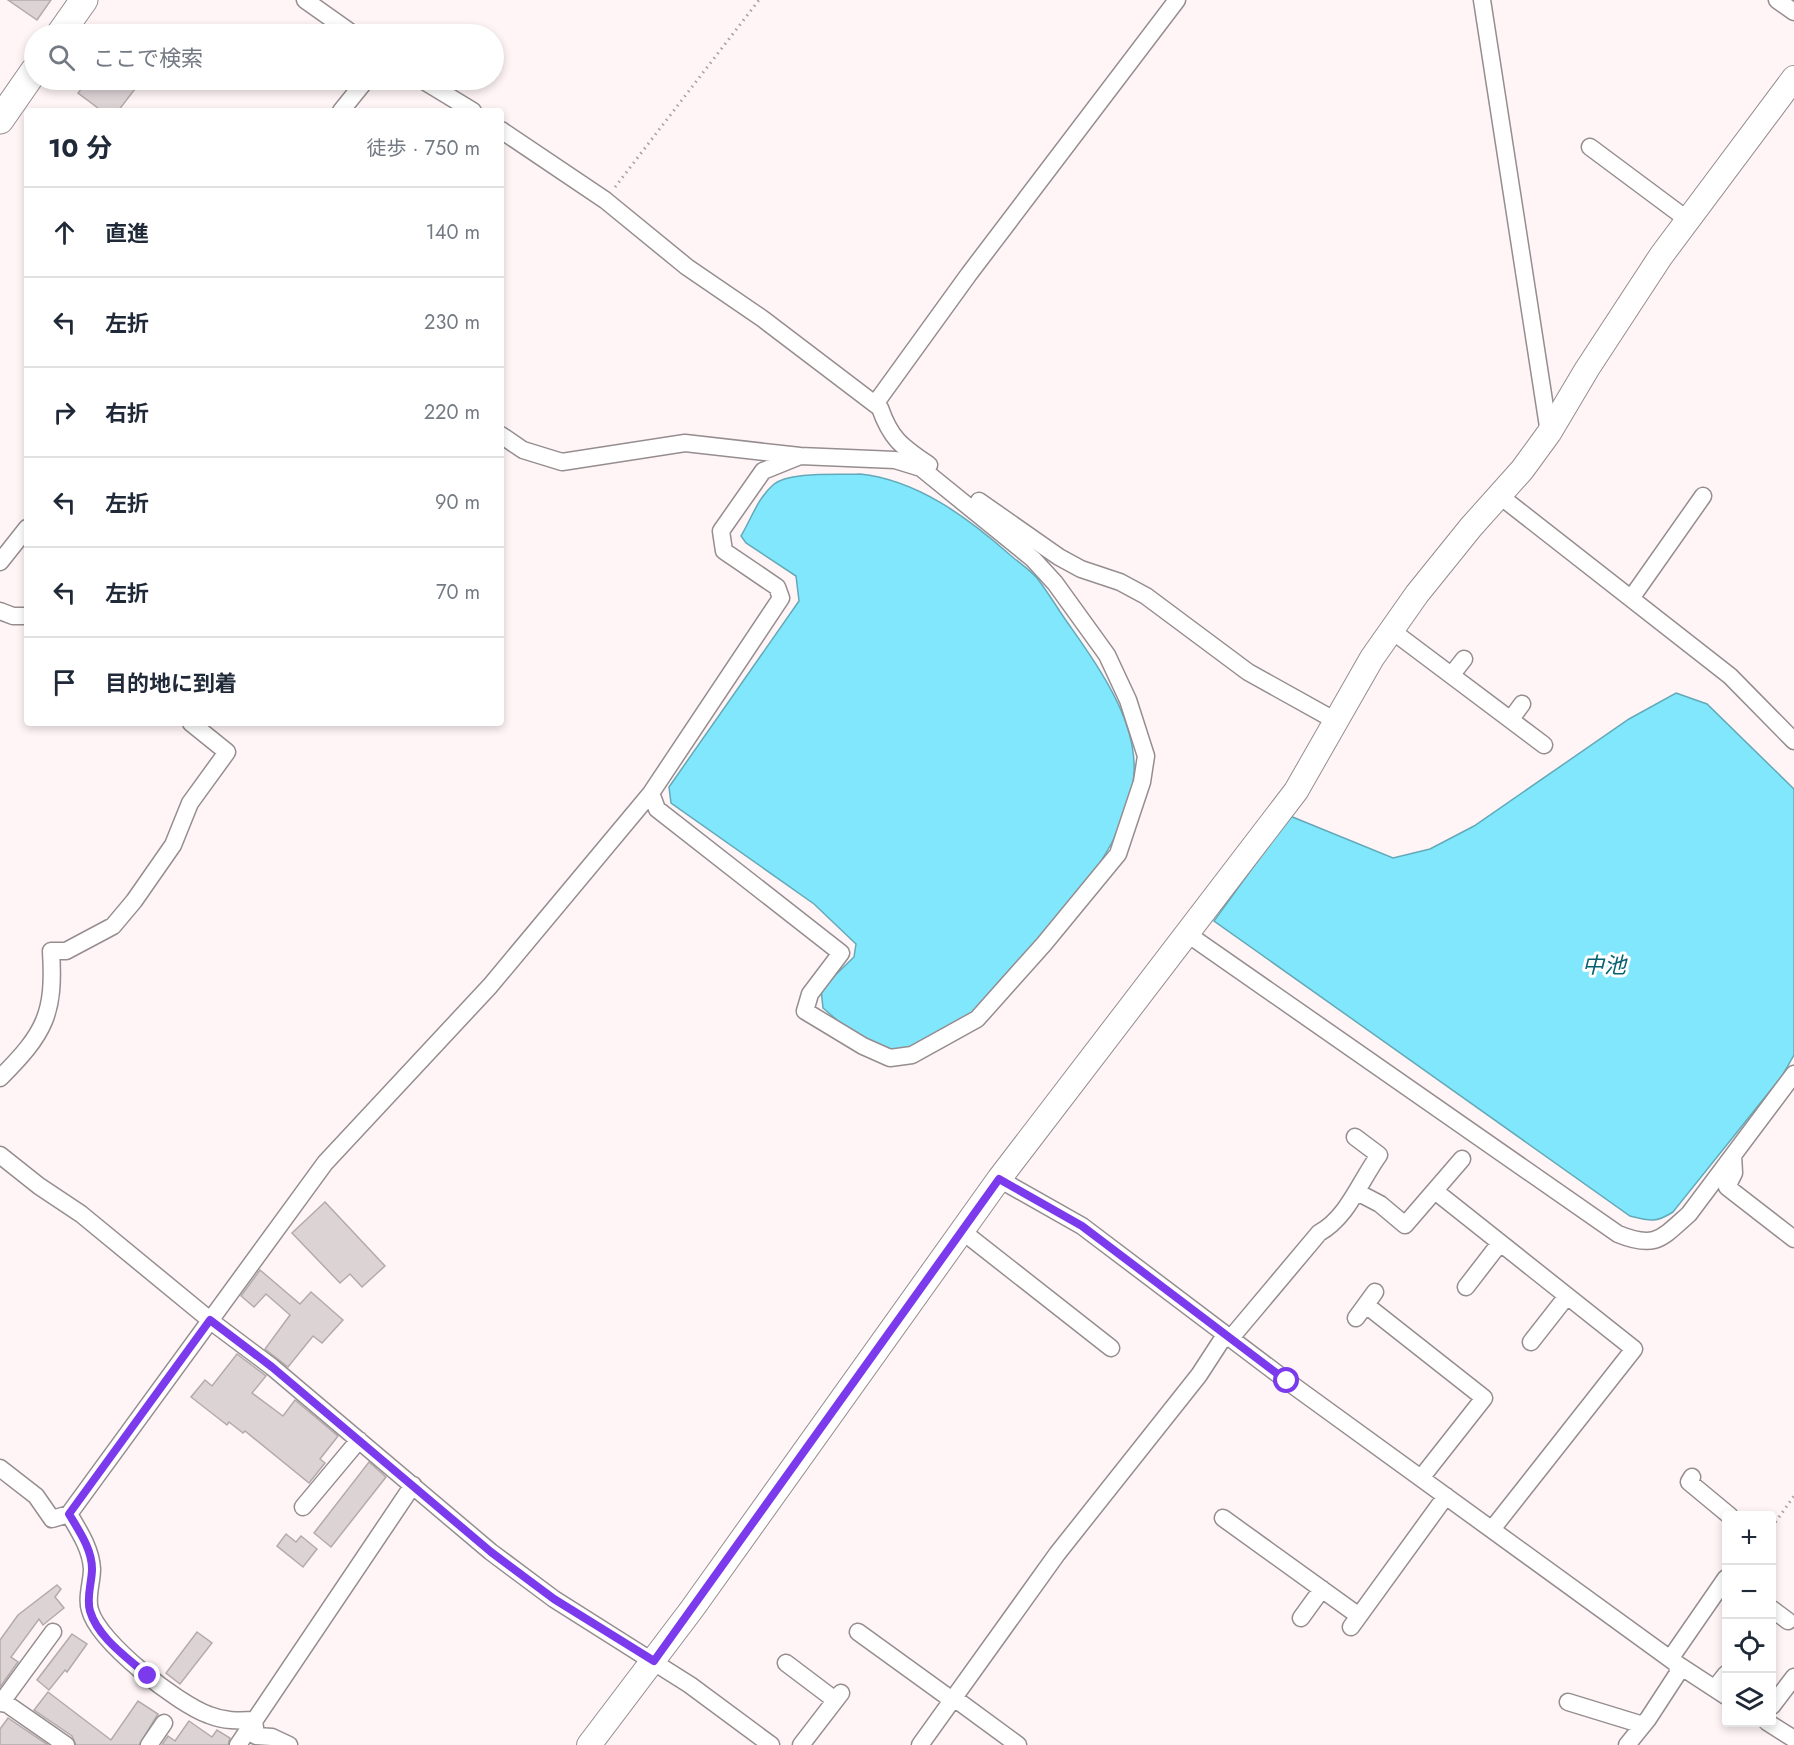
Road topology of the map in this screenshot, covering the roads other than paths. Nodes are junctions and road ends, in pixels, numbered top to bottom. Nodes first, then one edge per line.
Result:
1 (84, 0) edge
2 (305, 0) edge
3 (1177, 0) edge
4 (1482, 0) edge
5 (1777, 0) edge
6 (1794, 12) edge
7 (67, 24) edge
8 (339, 24) edge
9 (1794, 78) edge
10 (24, 85) edge
11 (358, 90) edge
12 (438, 90) edge
13 (343, 108) edge
14 (468, 108) edge
15 (0, 120) edge
16 (504, 132) edge
17 (1590, 147) dead end
18 (1688, 220) junction
19 (874, 404) junction
20 (1550, 433) junction
21 (504, 437) edge
22 (800, 456) junction
23 (1500, 496) junction
24 (1702, 496) dead end
25 (24, 532) edge
26 (0, 562) edge
27 (1632, 597) junction
28 (0, 611) edge
29 (24, 616) edge
30 (1391, 630) junction
31 (1464, 659) dead end
32 (1453, 674) junction
33 (1522, 704) dead end
34 (1511, 718) junction
35 (1336, 722) junction
36 (195, 726) edge
37 (1794, 741) edge
38 (1544, 745) dead end
39 (651, 793) junction
40 (1186, 933) junction
41 (1794, 1074) edge
42 (0, 1078) edge
43 (1355, 1137) dead end
44 (0, 1155) edge
45 (1733, 1155) junction
46 (1462, 1160) dead end
47 (999, 1179) junction
48 (1727, 1187) junction
49 (1435, 1191) junction
50 (1357, 1192) junction
51 (1689, 1214) junction
52 (962, 1231) junction
53 (1794, 1239) edge
54 (1500, 1243) junction
55 (1466, 1287) dead end
56 (1567, 1296) junction
57 (1366, 1305) dead end
58 (210, 1320) junction
59 (1228, 1337) junction
60 (1531, 1342) dead end
61 (1111, 1348) dead end
62 (359, 1440) junction
63 (0, 1468) edge
64 (1421, 1478) junction
65 (1692, 1478) dead end
66 (412, 1485) junction
67 (1446, 1496) junction
68 (303, 1507) dead end
69 (1725, 1511) edge
70 (69, 1514) junction
71 (1223, 1518) dead end
72 (1492, 1528) junction
73 (1722, 1584) edge
74 (1322, 1589) junction
75 (1301, 1618) dead end
76 (53, 1632) dead end
77 (858, 1632) dead end
78 (654, 1661) junction
79 (1674, 1661) junction
80 (786, 1663) dead end
81 (1794, 1677) edge
82 (1721, 1692) edge
83 (953, 1699) junction
84 (1776, 1701) edge
85 (1568, 1702) dead end
86 (0, 1703) edge
87 (164, 1723) dead end
88 (1643, 1725) junction
89 (1775, 1727) edge
90 (248, 1736) edge
91 (1794, 1739) edge
92 (66, 1745) edge
93 (149, 1745) edge
94 (289, 1745) edge
95 (589, 1745) edge
96 (771, 1745) edge
97 (801, 1745) edge
98 (920, 1745) edge
99 (1018, 1745) edge
100 (1627, 1745) edge

1 - 7 main road
2 - 8 street
3 - 19 street
4 - 20 street
5 - 6 street
9 - 18 street
10 - 15 main road
11 - 13 street
12 - 14 street
16 - 19 street
17 - 18 street
18 - 20 street
19 - 35 street
20 - 23 street
21 - 22 street
22 - 39 street
22 - 39 street
23 - 27 street
23 - 30 street
24 - 27 street
25 - 26 street
27 - 37 street
28 - 29 street
30 - 32 street
30 - 35 street
31 - 32 street
32 - 34 street
33 - 34 street
34 - 38 street
35 - 40 street
36 - 42 street
39 - 58 street
40 - 47 street
40 - 51 street
41 - 45 street
43 - 50 street
44 - 58 street
45 - 48 street
45 - 51 street
46 - 49 street
47 - 52 street
47 - 59 street
48 - 51 street
48 - 53 street
49 - 50 street
49 - 54 street
50 - 59 street
52 - 61 street
52 - 78 street
54 - 55 street
54 - 56 street
56 - 60 street
56 - 72 street
57 - 64 street
58 - 62 street
58 - 70 street
59 - 64 street
59 - 83 street
62 - 66 street
62 - 68 street
63 - 70 street
64 - 67 street
65 - 69 street
66 - 78 street
66 - 90 street
67 - 72 street
67 - 74 street
70 - 90 street
71 - 74 street
72 - 79 street
73 - 79 street
74 - 75 street
76 - 86 street
77 - 83 street
78 - 95 street
78 - 96 street
79 - 82 street
79 - 88 street
80 - 97 street
81 - 84 street
83 - 98 street
83 - 99 street
85 - 88 street
86 - 92 street
87 - 93 street
88 - 100 street
89 - 91 street
90 - 94 street

